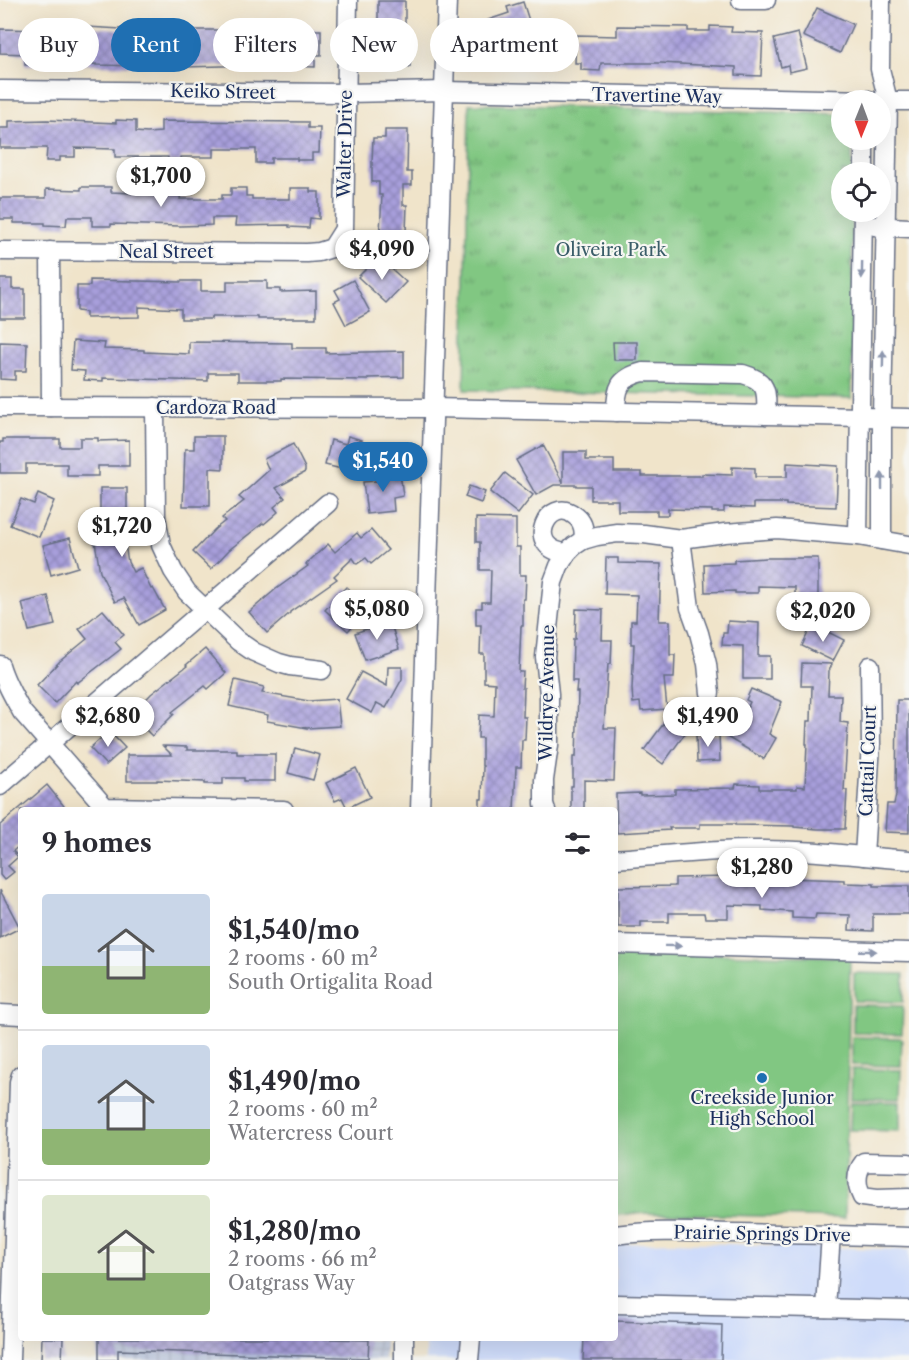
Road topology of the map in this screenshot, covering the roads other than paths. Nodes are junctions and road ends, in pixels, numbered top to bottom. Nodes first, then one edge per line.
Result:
1 (348, 0) edge
2 (447, 0) edge
3 (741, 0) edge
4 (766, 0) edge
5 (881, 0) edge
6 (880, 69) junction
7 (0, 90) edge
8 (871, 90) edge
9 (883, 90) edge
10 (445, 91) junction
11 (346, 93) junction
12 (831, 99) edge
13 (891, 101) edge
14 (909, 101) edge
15 (885, 150) edge
16 (863, 222) edge
17 (872, 222) edge
18 (886, 227) junction
19 (909, 228) edge
20 (332, 248) joint
21 (0, 251) edge
22 (50, 251) junction
23 (0, 407) edge
24 (51, 407) junction
25 (155, 407) junction
26 (433, 408) junction
27 (616, 412) junction
28 (766, 415) junction
29 (860, 416) junction
30 (882, 417) junction
31 (909, 418) edge
32 (328, 503) dead end
33 (858, 536) junction
34 (681, 539) junction
35 (882, 540) junction
36 (909, 545) edge
37 (204, 609) junction
38 (0, 665) edge
39 (870, 666) dead end
40 (322, 670) dead end
41 (710, 693) dead end
42 (49, 743) junction
43 (0, 786) edge
44 (105, 807) edge
45 (420, 807) edge
46 (545, 807) edge
47 (864, 856) junction
48 (618, 860) edge
49 (909, 860) edge
50 (618, 944) edge
51 (909, 952) edge
52 (0, 1014) edge
53 (18, 1015) edge
54 (18, 1094) edge
55 (909, 1163) edge
56 (12, 1168) edge
57 (909, 1198) edge
58 (831, 1234) junction
59 (618, 1235) edge
60 (909, 1237) edge
61 (618, 1304) edge
62 (826, 1308) junction
63 (909, 1310) edge
64 (404, 1341) edge
65 (471, 1341) edge
66 (10, 1360) edge
67 (404, 1360) edge
68 (469, 1360) edge

1 - 11 street, Walter Drive
2 - 10 street
3 - 4 street
5 - 6 street
6 - 8 street
6 - 9 street
7 - 11 street, Keiko Street
10 - 11 street, Keiko Street
10 - 12 street, Travertine Way
10 - 26 street
11 - 20 street, Walter Drive
13 - 14 street
15 - 18 street
16 -> 29 street
17 - 18 street
18 - 19 street
30 -> 18 street
20 - 22 street, Neal Street
21 - 22 street, Neal Street
22 - 24 street
23 - 24 street, Cardoza Road
24 - 25 street, Cardoza Road
25 - 26 street, Cardoza Road
25 - 37 street
26 - 27 street, Cardoza Road
26 - 45 street
27 - 28 street, Cardoza Road
27 - 28 street
28 - 29 street, Cardoza Road
29 - 30 street, Cardoza Road
29 - 33 street
30 - 31 street, Cardoza Road
35 -> 30 street
32 - 37 street
33 - 34 street
33 - 35 street
34 - 41 street
34 - 46 street, Wildrye Avenue
35 - 36 street
37 - 40 street
37 - 42 street
38 - 42 street
39 - 47 street, Cattail Court
42 - 43 street
42 - 44 street
47 - 48 street
47 - 49 street
50 -> 51 street
52 - 53 street
54 - 56 street
55 - 57 street
56 - 66 street
58 - 59 street, Prairie Springs Drive
58 - 60 street, Prairie Springs Drive
58 - 62 street
61 - 62 street
62 - 63 street
64 - 67 street
65 - 68 street

